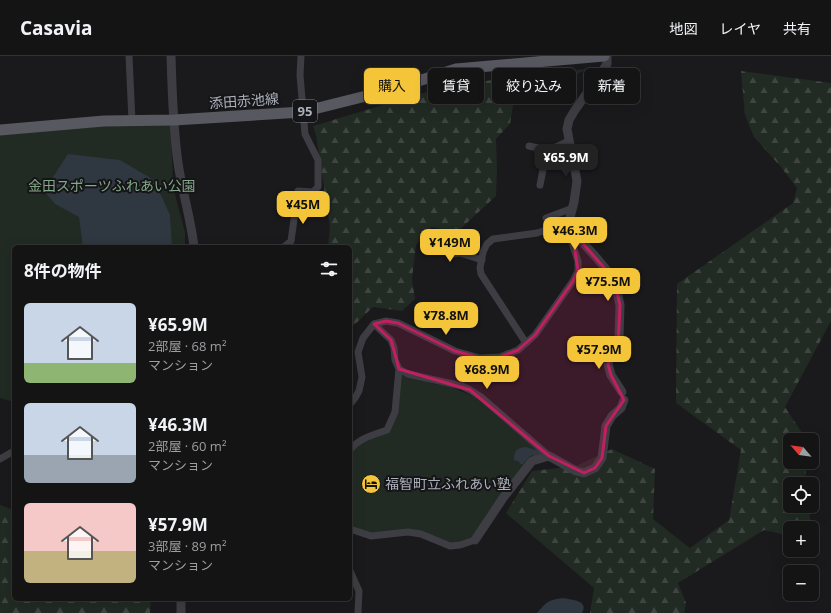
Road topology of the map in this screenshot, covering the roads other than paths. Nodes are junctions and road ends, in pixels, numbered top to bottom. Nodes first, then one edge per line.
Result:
1 (129, 56) edge
2 (172, 56) edge
3 (301, 56) edge
4 (604, 56) edge
5 (607, 56) edge
6 (302, 112) junction
7 (174, 120) junction
8 (132, 121) junction
9 (0, 130) edge
10 (568, 141) junction
11 (529, 146) dead end
12 (547, 149) junction
13 (540, 184) dead end
14 (573, 208) junction
15 (546, 218) dead end
16 (569, 221) junction
17 (572, 231) junction
18 (435, 238) dead end
19 (194, 245) edge
20 (286, 245) edge
21 (482, 260) junction
22 (374, 324) junction
23 (526, 343) junction
24 (399, 369) junction
25 (352, 402) edge
26 (352, 448) edge
27 (12, 452) edge
28 (548, 456) junction
29 (0, 459) edge
30 (352, 530) edge
31 (475, 540) joint
32 (352, 575) edge
33 (181, 601) edge
34 (181, 613) edge
35 (358, 613) edge

1 - 8 street
2 - 7 street
3 - 6 street
4 - 6 main road, 添田赤池線 / 95
5 - 10 street
6 - 7 main road, 添田赤池線 / 95
6 - 20 street
7 - 8 main road, 添田赤池線 / 95
7 - 19 street
8 - 9 main road, 添田赤池線 / 95
10 - 12 street
10 - 14 street
11 - 12 street
12 - 13 street
14 - 15 street
14 - 16 street
16 - 17 street
16 - 21 street
17 - 23 street
17 - 28 street
18 - 21 street
21 - 23 street
22 - 23 street
22 - 24 street
22 - 25 street
24 - 26 street
24 - 28 street
27 - 29 street
28 - 31 street
30 - 31 street
32 - 35 street
33 - 34 street

